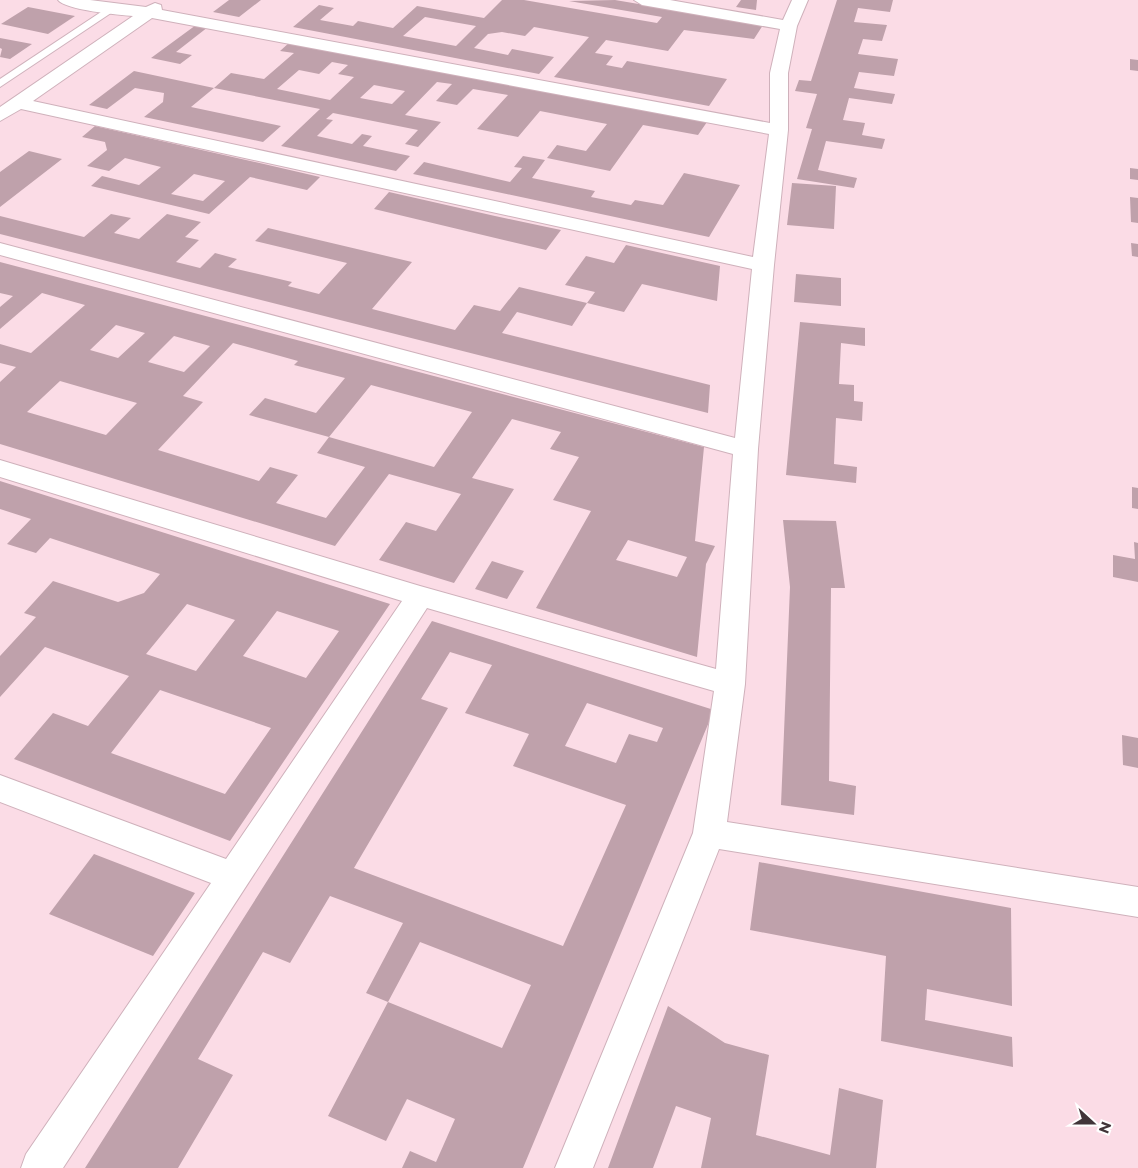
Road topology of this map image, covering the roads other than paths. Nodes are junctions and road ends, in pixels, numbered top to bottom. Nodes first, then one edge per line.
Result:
1 (66, 0) edge
2 (166, 0) edge
3 (642, 0) edge
4 (800, 0) edge
5 (110, 8) junction
6 (149, 12) junction
7 (789, 26) junction
8 (0, 84) edge
9 (18, 102) junction
10 (0, 115) edge
11 (779, 130) junction
12 (0, 249) edge
13 (763, 265) junction
14 (746, 449) junction
15 (0, 468) edge
16 (420, 596) junction
17 (730, 684) junction
18 (0, 788) edge
19 (709, 833) junction
20 (234, 877) junction
21 (1138, 902) edge
22 (40, 1168) edge
23 (574, 1168) edge

1 - 5 street
2 - 6 street
3 - 7 street
4 - 7 street
5 - 6 street
5 - 8 lane
6 - 9 street
6 - 11 street
7 - 11 street
9 - 10 street
9 - 13 street
11 - 13 street
12 - 14 street
13 - 14 street
14 - 17 street
15 - 16 street
16 - 17 street
16 - 20 street
17 - 19 street
18 - 20 street
19 - 21 street
19 - 23 street
20 - 22 street

